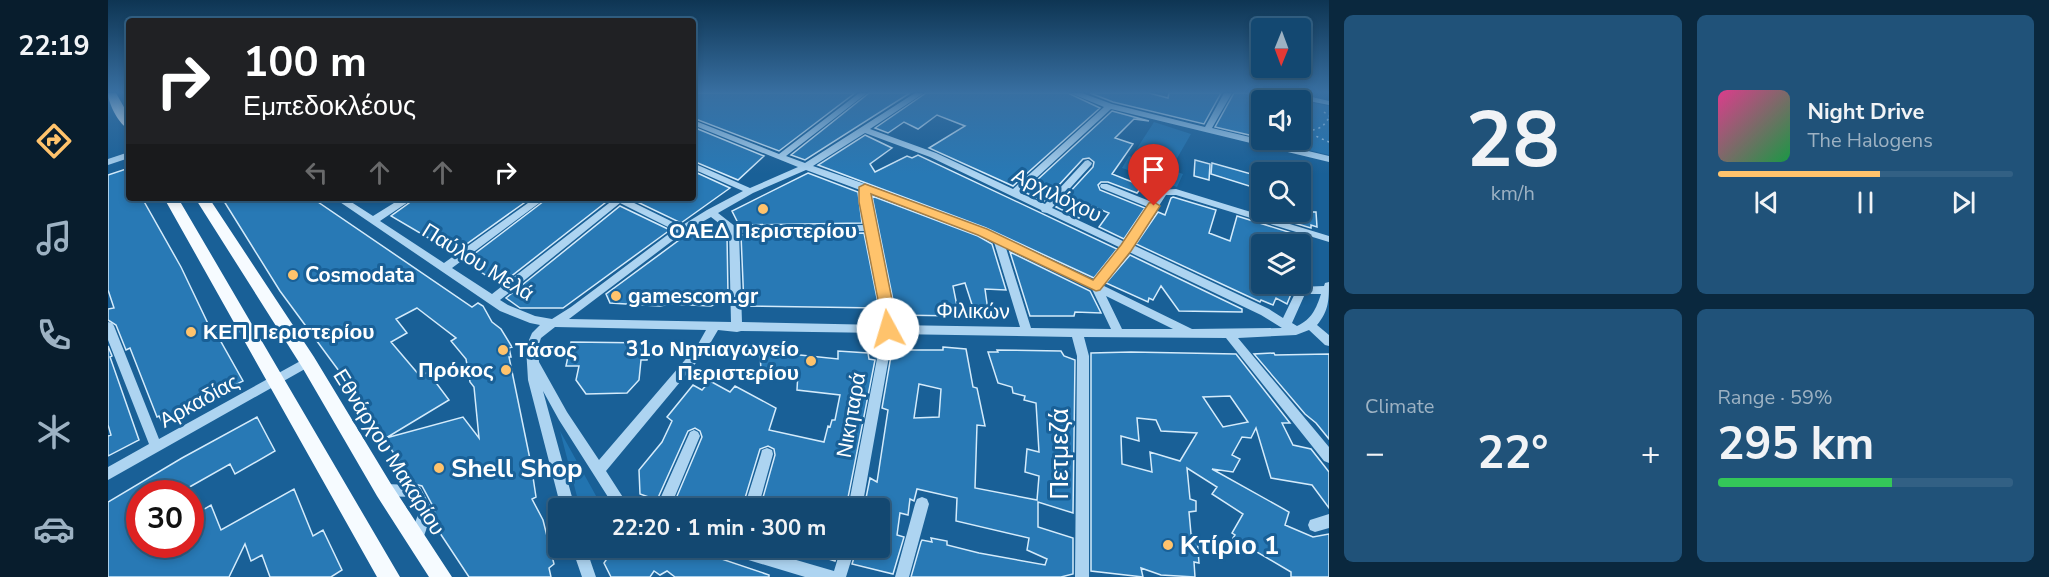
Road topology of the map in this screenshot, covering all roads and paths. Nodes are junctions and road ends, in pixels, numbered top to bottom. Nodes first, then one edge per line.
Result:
1 (829, 120) edge
2 (880, 120) edge
3 (1094, 120) edge
4 (1169, 120) edge
5 (1213, 120) edge
6 (1328, 120) edge
7 (696, 123) edge
8 (1208, 129) junction
9 (865, 130) junction
10 (1311, 131) edge
11 (1311, 134) edge
12 (1251, 137) edge
13 (1329, 142) edge
14 (1304, 150) edge
15 (126, 156) edge
16 (780, 157) junction
17 (1329, 159) edge
18 (108, 162) edge
19 (1088, 163) dead end
20 (807, 166) junction
21 (696, 167) edge
22 (1104, 186) dead end
23 (865, 187) junction
24 (750, 191) junction
25 (1013, 194) junction
26 (173, 201) edge
27 (204, 201) edge
28 (343, 201) edge
29 (404, 201) edge
30 (537, 201) edge
31 (616, 201) edge
32 (623, 201) edge
33 (1154, 206) junction
34 (1045, 210) junction
35 (710, 212) junction
36 (373, 221) junction
37 (870, 228) junction
38 (681, 230) junction
39 (734, 230) junction
40 (1329, 239) edge
41 (999, 241) junction
42 (1126, 248) junction
43 (445, 268) junction
44 (1096, 286) junction
45 (1328, 288) edge
46 (492, 300) junction
47 (553, 323) junction
48 (1286, 323) junction
49 (1310, 325) junction
50 (108, 326) edge
51 (714, 327) junction
52 (737, 327) junction
53 (888, 329) junction
54 (1296, 331) junction
55 (1027, 332) junction
56 (1077, 333) junction
57 (1118, 333) junction
58 (1189, 334) junction
59 (1229, 334) junction
60 (1329, 342) edge
61 (308, 362) junction
62 (533, 362) junction
63 (276, 381) junction
64 (694, 436) dead end
65 (156, 446) junction
66 (767, 454) dead end
67 (1329, 457) edge
68 (599, 470) junction
69 (108, 474) edge
70 (565, 498) edge
71 (617, 498) edge
72 (667, 498) edge
73 (754, 498) edge
74 (857, 498) edge
75 (922, 504) dead end
76 (585, 558) edge
77 (769, 558) edge
78 (845, 558) edge
79 (389, 577) edge
80 (441, 577) edge
81 (589, 577) edge
82 (830, 577) edge
83 (839, 577) edge
84 (902, 577) edge
85 (1082, 577) edge

1 - 16 street
2 - 9 street
3 - 25 street
4 - 8 street
5 - 8 street
6 - 10 path
7 - 16 street
8 - 12 street
9 - 20 street
9 - 25 street, Αρχιλόχου
11 - 13 path
14 - 17 street
15 - 18 street
16 - 20 street
19 - 34 street
20 - 23 street
20 - 24 street
21 - 24 street
22 - 33 street
23 - 37 street, Νικηταρά
23 - 41 street
24 - 35 street
25 - 34 street, Αρχιλόχου
26 - 63 main road
27 - 61 main road, Εθνάρχου Μακαρίου
28 - 36 street, Παύλου Μελά
29 - 36 street
30 - 43 street
31 - 46 street
32 - 38 street
33 - 40 street
33 - 42 street
34 - 42 street, Αρχιλόχου
35 - 38 street
35 - 39 street
36 - 43 street, Παύλου Μελά
37 - 39 street
37 - 53 street, Νικηταρά
38 - 47 street
39 - 52 street
41 - 44 street
41 - 55 street
42 - 44 street
42 - 48 street, Αρχιλόχου
43 - 46 street, Παύλου Μελά
44 - 57 street
44 - 58 street
45 - 48 street
45 - 49 street
46 - 47 street, Παύλου Μελά
47 - 51 street, Φιλικών
47 - 62 street, Παύλου Μελά
48 - 54 street, Αρχιλόχου
49 - 54 street, Φιλικών
49 - 60 street
50 - 65 street
51 - 52 street, Φιλικών
51 - 68 street
52 - 53 street, Φιλικών
53 - 55 street, Φιλικών
53 - 74 street, Νικηταρά
54 - 59 street, Φιλικών
55 - 56 street, Φιλικών
56 - 57 street, Φιλικών
56 - 85 street, Πετμεζά
57 - 58 street, Φιλικών
58 - 59 street, Φιλικών
59 - 67 street
61 - 63 street, Αρκαδίας
61 - 80 main road, Εθνάρχου Μακαρίου
62 - 68 street
62 - 70 street, Παύλου Μελά
63 - 65 street, Αρκαδίας
63 - 79 main road
64 - 72 street
65 - 69 street, Αρκαδίας
66 - 73 street
68 - 71 street
75 - 84 street
76 - 81 street
77 - 82 street
78 - 83 street

